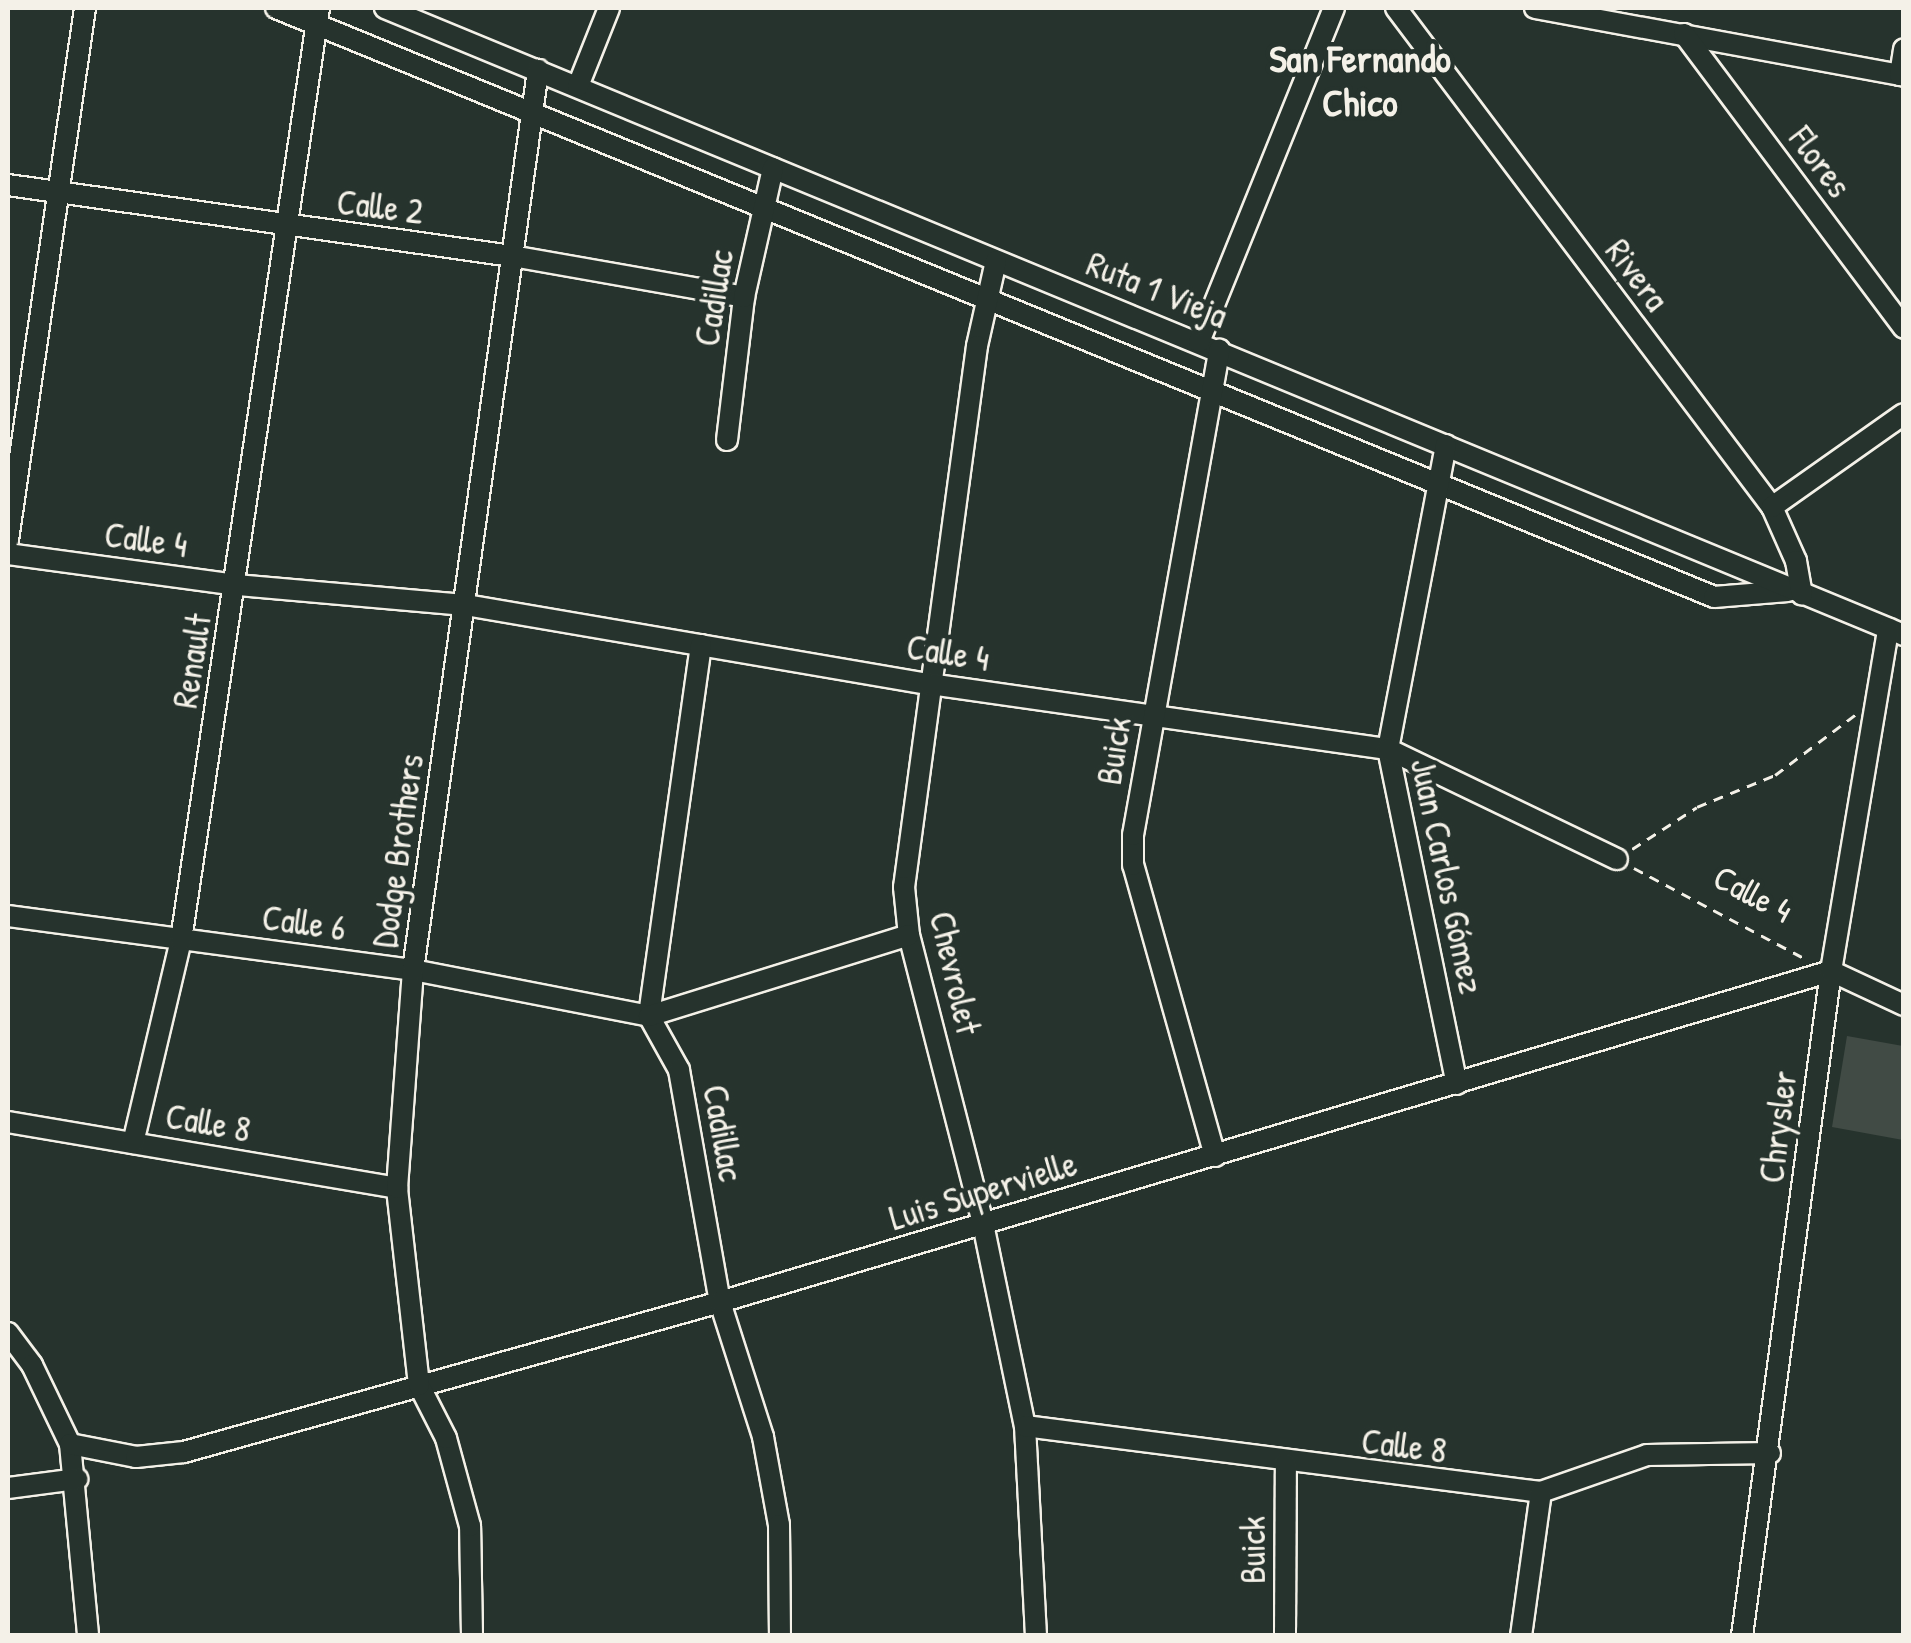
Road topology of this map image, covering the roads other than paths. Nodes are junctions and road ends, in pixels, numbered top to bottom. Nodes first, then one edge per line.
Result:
1 (85, 8) edge
2 (276, 8) edge
3 (385, 8) edge
4 (608, 8) edge
5 (1334, 8) edge
6 (1396, 8) edge
7 (1534, 8) edge
8 (318, 16) edge
9 (1684, 34) junction
10 (1904, 49) edge
11 (538, 70) junction
12 (1902, 75) edge
13 (578, 86) junction
14 (532, 113) junction
15 (773, 168) junction
16 (8, 185) edge
17 (58, 192) junction
18 (764, 208) junction
19 (282, 227) junction
20 (512, 256) junction
21 (996, 261) junction
22 (744, 297) junction
23 (988, 299) junction
24 (1904, 328) edge
25 (1199, 342) junction
26 (1219, 350) junction
27 (1208, 390) junction
28 (1904, 414) edge
29 (727, 440) dead end
30 (1446, 445) junction
31 (1438, 484) junction
32 (1772, 508) junction
33 (8, 540) edge
34 (8, 554) edge
35 (237, 585) junction
36 (1798, 592) junction
37 (466, 604) junction
38 (1896, 632) edge
39 (701, 645) junction
40 (930, 684) junction
41 (1152, 715) junction
42 (1388, 749) junction
43 (1617, 859) road end
44 (8, 916) edge
45 (909, 935) junction
46 (181, 940) junction
47 (414, 970) junction
48 (1830, 972) junction
49 (1904, 1006) edge
50 (648, 1016) junction
51 (1458, 1084) junction
52 (8, 1122) edge
53 (132, 1143) junction
54 (1215, 1156) junction
55 (397, 1188) junction
56 (983, 1224) junction
57 (720, 1302) junction
58 (8, 1333) edge
59 (419, 1386) junction
60 (1025, 1426) junction
61 (70, 1444) junction
62 (1770, 1452) junction
63 (1286, 1464) junction
64 (77, 1479) junction
65 (8, 1488) edge
66 (1542, 1492) junction
67 (88, 1636) edge
68 (472, 1636) edge
69 (780, 1636) edge
70 (1036, 1636) edge
71 (1285, 1636) edge
72 (1521, 1636) edge
73 (1742, 1636) edge

1 - 17 street
2 - 8 street
3 - 11 street, Ruta 1 Vieja
4 - 13 street
5 - 25 street
6 - 32 street, Rivera
7 - 9 street
8 - 14 street
8 - 19 street, Renault
9 - 12 street
9 - 24 street, Flores
10 - 12 street
11 - 13 street, Ruta 1 Vieja
11 - 14 street, Dodge Brothers
13 - 15 street, Ruta 1 Vieja
14 - 18 street
14 - 20 street, Dodge Brothers
15 - 18 street, Cadillac
15 - 21 street, Ruta 1 Vieja
16 - 17 street, Calle 2
17 - 19 street, Calle 2
17 - 33 street
18 - 22 street, Cadillac
18 - 23 street
19 - 20 street, Calle 2
19 - 35 street, Renault
20 - 22 street, Calle 2
20 - 37 street, Dodge Brothers
21 - 23 street, Chevrolet
21 - 25 street, Ruta 1 Vieja
22 - 29 street, Cadillac
23 - 27 street
23 - 40 street, Chevrolet
25 - 26 street, Ruta 1 Vieja
26 - 27 street, Buick
26 - 30 street, Ruta 1 Vieja
27 - 31 street
27 - 41 street, Buick
28 - 32 street
30 - 31 street, Juan Carlos Gómez
30 - 36 street, Ruta 1 Vieja
31 - 36 street
31 - 42 street, Juan Carlos Gómez
32 - 36 street, Rivera
34 - 35 street, Calle 4
35 - 37 street, Calle 4
35 - 46 street, Renault
36 - 38 street, Ruta 1 Vieja
37 - 39 street, Calle 4
37 - 47 street, Dodge Brothers
38 - 48 street, Chrysler
39 - 40 street, Calle 4
39 - 50 street
40 - 41 street, Calle 4
40 - 45 street, Chevrolet
41 - 42 street, Calle 4
41 - 54 street, Buick
42 - 43 street, Calle 4
42 - 51 street, Juan Carlos Gómez
44 - 46 street, Calle 6
45 - 50 street
45 - 56 street, Chevrolet
46 - 47 street, Calle 6
46 - 53 street, Renault
47 - 50 street, Calle 6
47 - 55 street, Dodge Brothers
48 - 49 street
48 - 51 street, Luis Supervielle
48 - 62 street, Chrysler
50 - 57 street, Cadillac
51 - 54 street, Luis Supervielle
52 - 53 street, Calle 8
53 - 55 street, Calle 8
54 - 56 street, Luis Supervielle
55 - 59 street, Dodge Brothers
56 - 57 street, Luis Supervielle
56 - 60 street, Chevrolet
57 - 59 street, Luis Supervielle
57 - 69 street, Cadillac
58 - 61 street
59 - 61 street, Luis Supervielle
59 - 68 street, Dodge Brothers
60 - 63 street, Calle 8
60 - 70 street, Chevrolet
61 - 64 street
62 - 66 street, Calle 8
62 - 73 street, Chrysler
63 - 66 street, Calle 8
63 - 71 street, Buick
64 - 65 street
64 - 67 street
66 - 72 street

